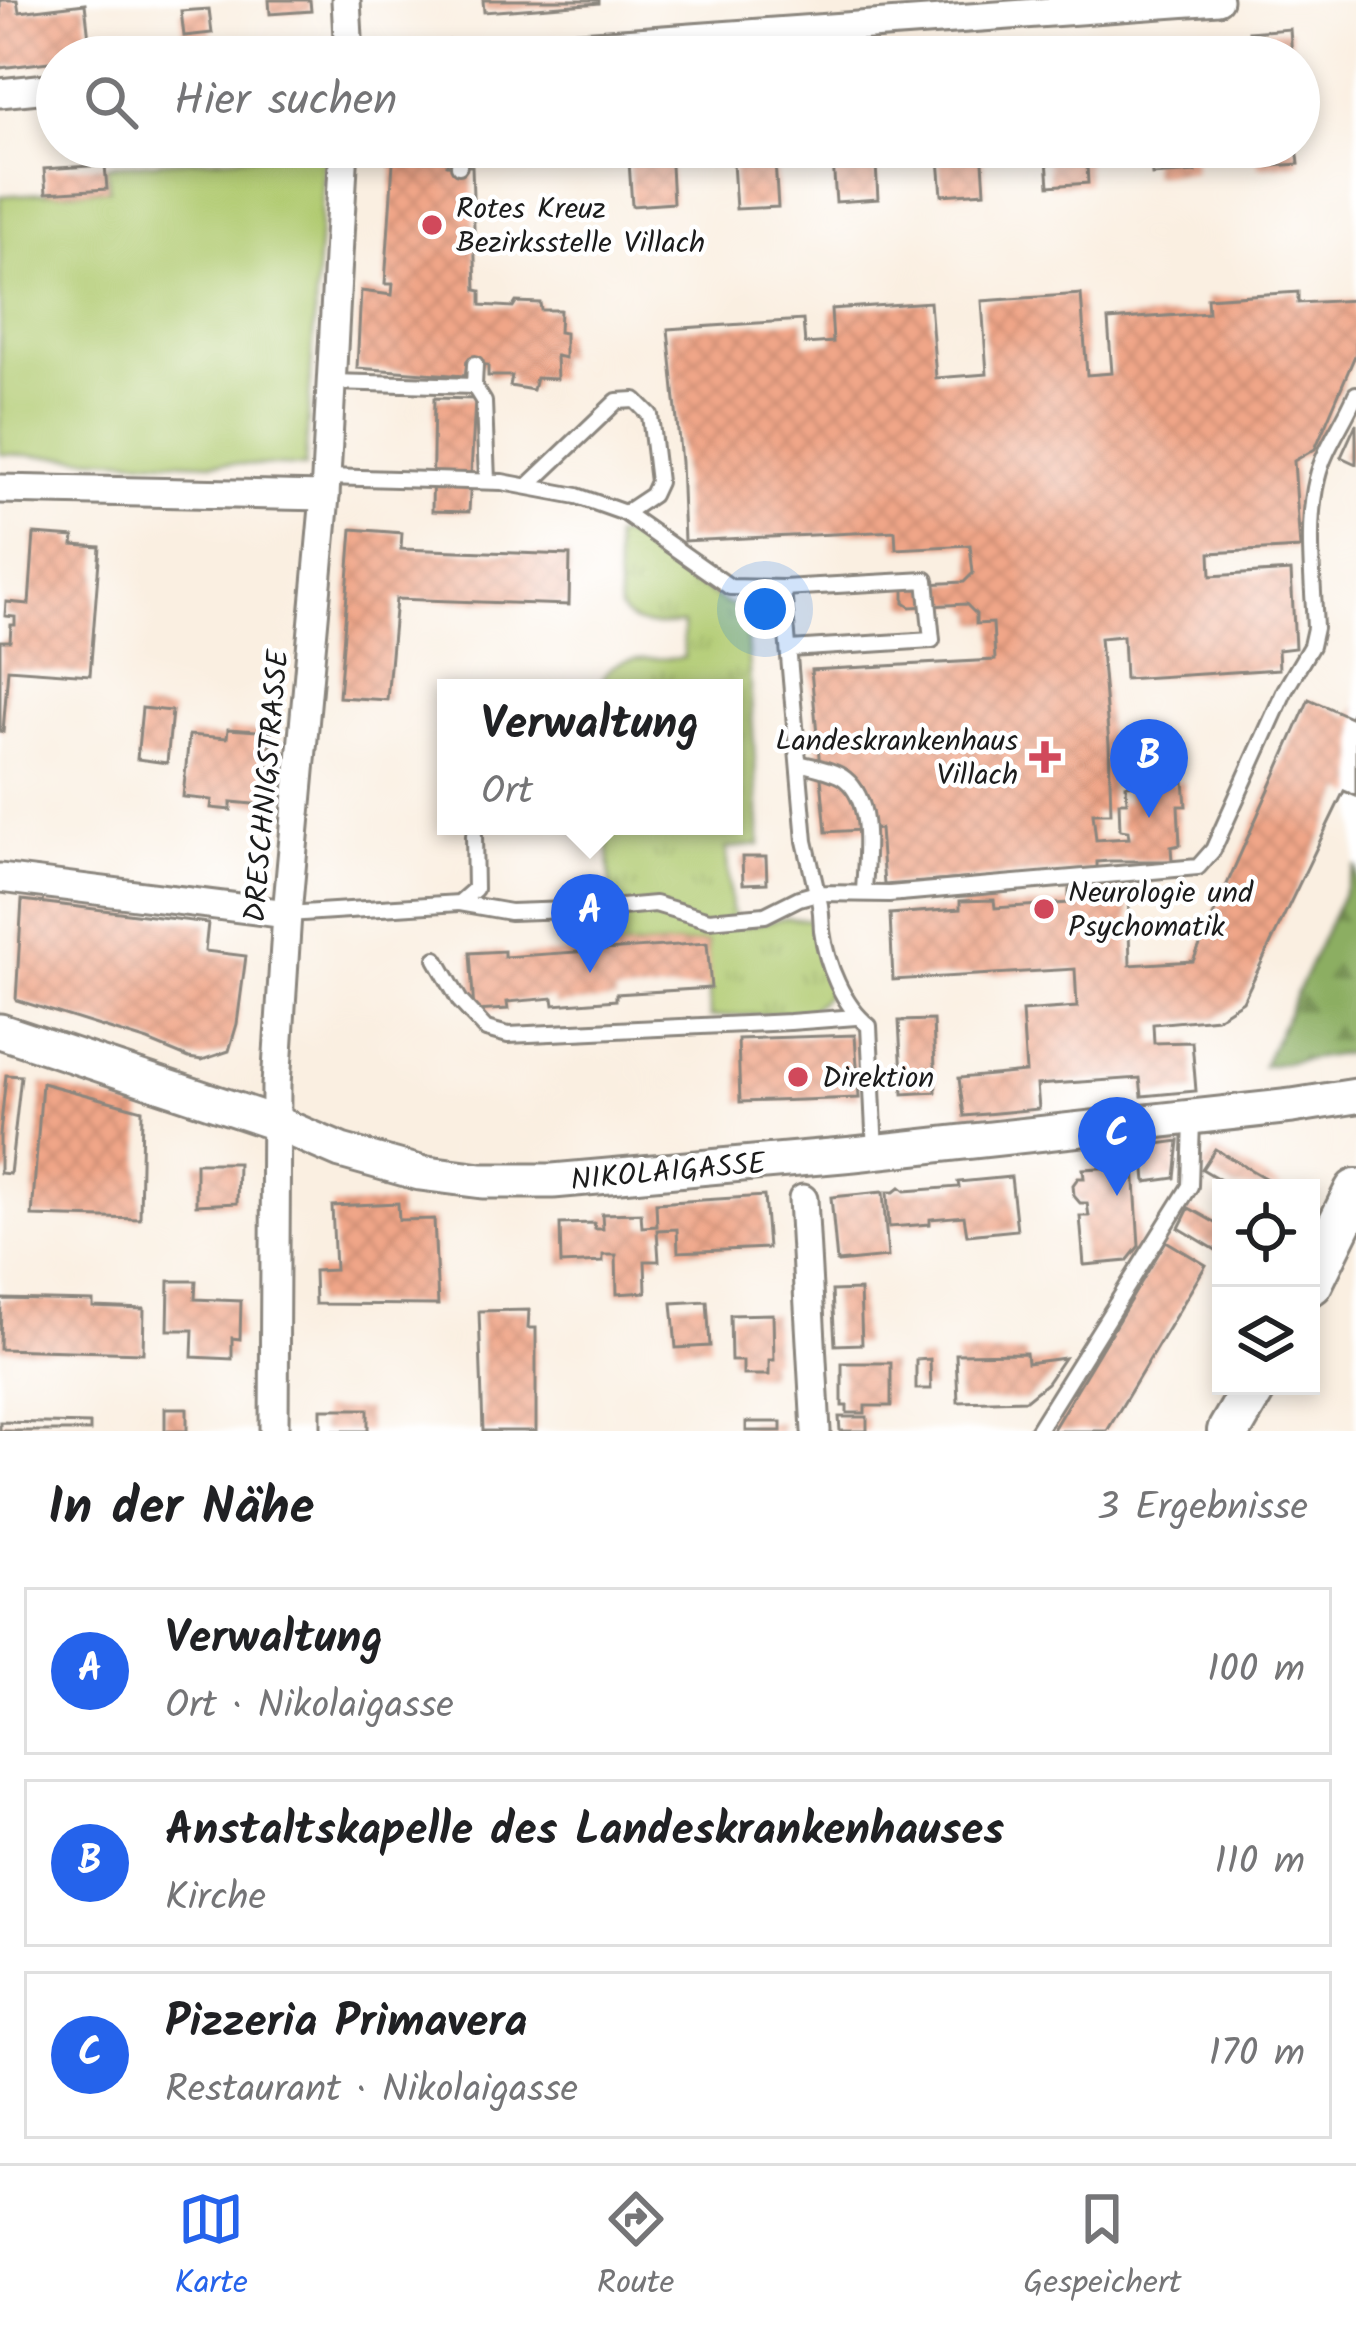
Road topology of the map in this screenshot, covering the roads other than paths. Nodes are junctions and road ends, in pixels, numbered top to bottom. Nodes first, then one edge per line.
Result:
1 (346, 0) edge
2 (1218, 0) edge
3 (348, 36) edge
4 (734, 36) edge
5 (36, 89) edge
6 (0, 92) edge
7 (343, 168) edge
8 (476, 364) dead end
9 (332, 382) junction
10 (474, 386) junction
11 (1356, 394) edge
12 (487, 481) junction
13 (528, 486) junction
14 (326, 487) junction
15 (0, 489) edge
16 (625, 513) junction
17 (784, 588) junction
18 (790, 649) junction
19 (799, 763) junction
20 (474, 835) dead end
21 (0, 878) edge
22 (817, 893) junction
23 (865, 893) junction
24 (459, 903) junction
25 (287, 914) junction
26 (436, 959) dead end
27 (856, 1017) junction
28 (0, 1031) edge
29 (1356, 1096) edge
30 (1192, 1117) junction
31 (276, 1123) junction
32 (875, 1152) junction
33 (1356, 1191) edge
34 (803, 1199) dead end
35 (1320, 1265) edge
36 (1250, 1395) edge
37 (274, 1431) edge
38 (816, 1431) edge
39 (1037, 1431) edge
40 (1228, 1431) edge

1 - 3 street
2 - 4 street
5 - 6 street
7 - 9 street, DRESCHNIGSTRASSE
8 - 10 lane
9 - 10 lane
9 - 14 street, DRESCHNIGSTRASSE
10 - 12 lane
11 - 23 lane
12 - 13 lane
12 - 14 lane
13 - 16 lane
13 - 16 lane
14 - 15 street
14 - 25 street, DRESCHNIGSTRASSE
16 - 17 lane
17 - 18 lane
17 - 18 lane
18 - 19 lane
19 - 22 lane
19 - 23 lane
20 - 24 lane
21 - 25 street
22 - 23 lane
22 - 24 lane
22 - 27 lane
24 - 25 lane
25 - 31 street, DRESCHNIGSTRASSE
26 - 27 lane
27 - 32 lane
28 - 31 street, NIKOLAIGASSE
29 - 30 street, NIKOLAIGASSE
30 - 32 street, NIKOLAIGASSE
30 - 39 lane
31 - 32 street, NIKOLAIGASSE
31 - 37 street, DRESCHNIGSTRASSE
33 - 35 main road
34 - 38 street
36 - 40 main road

